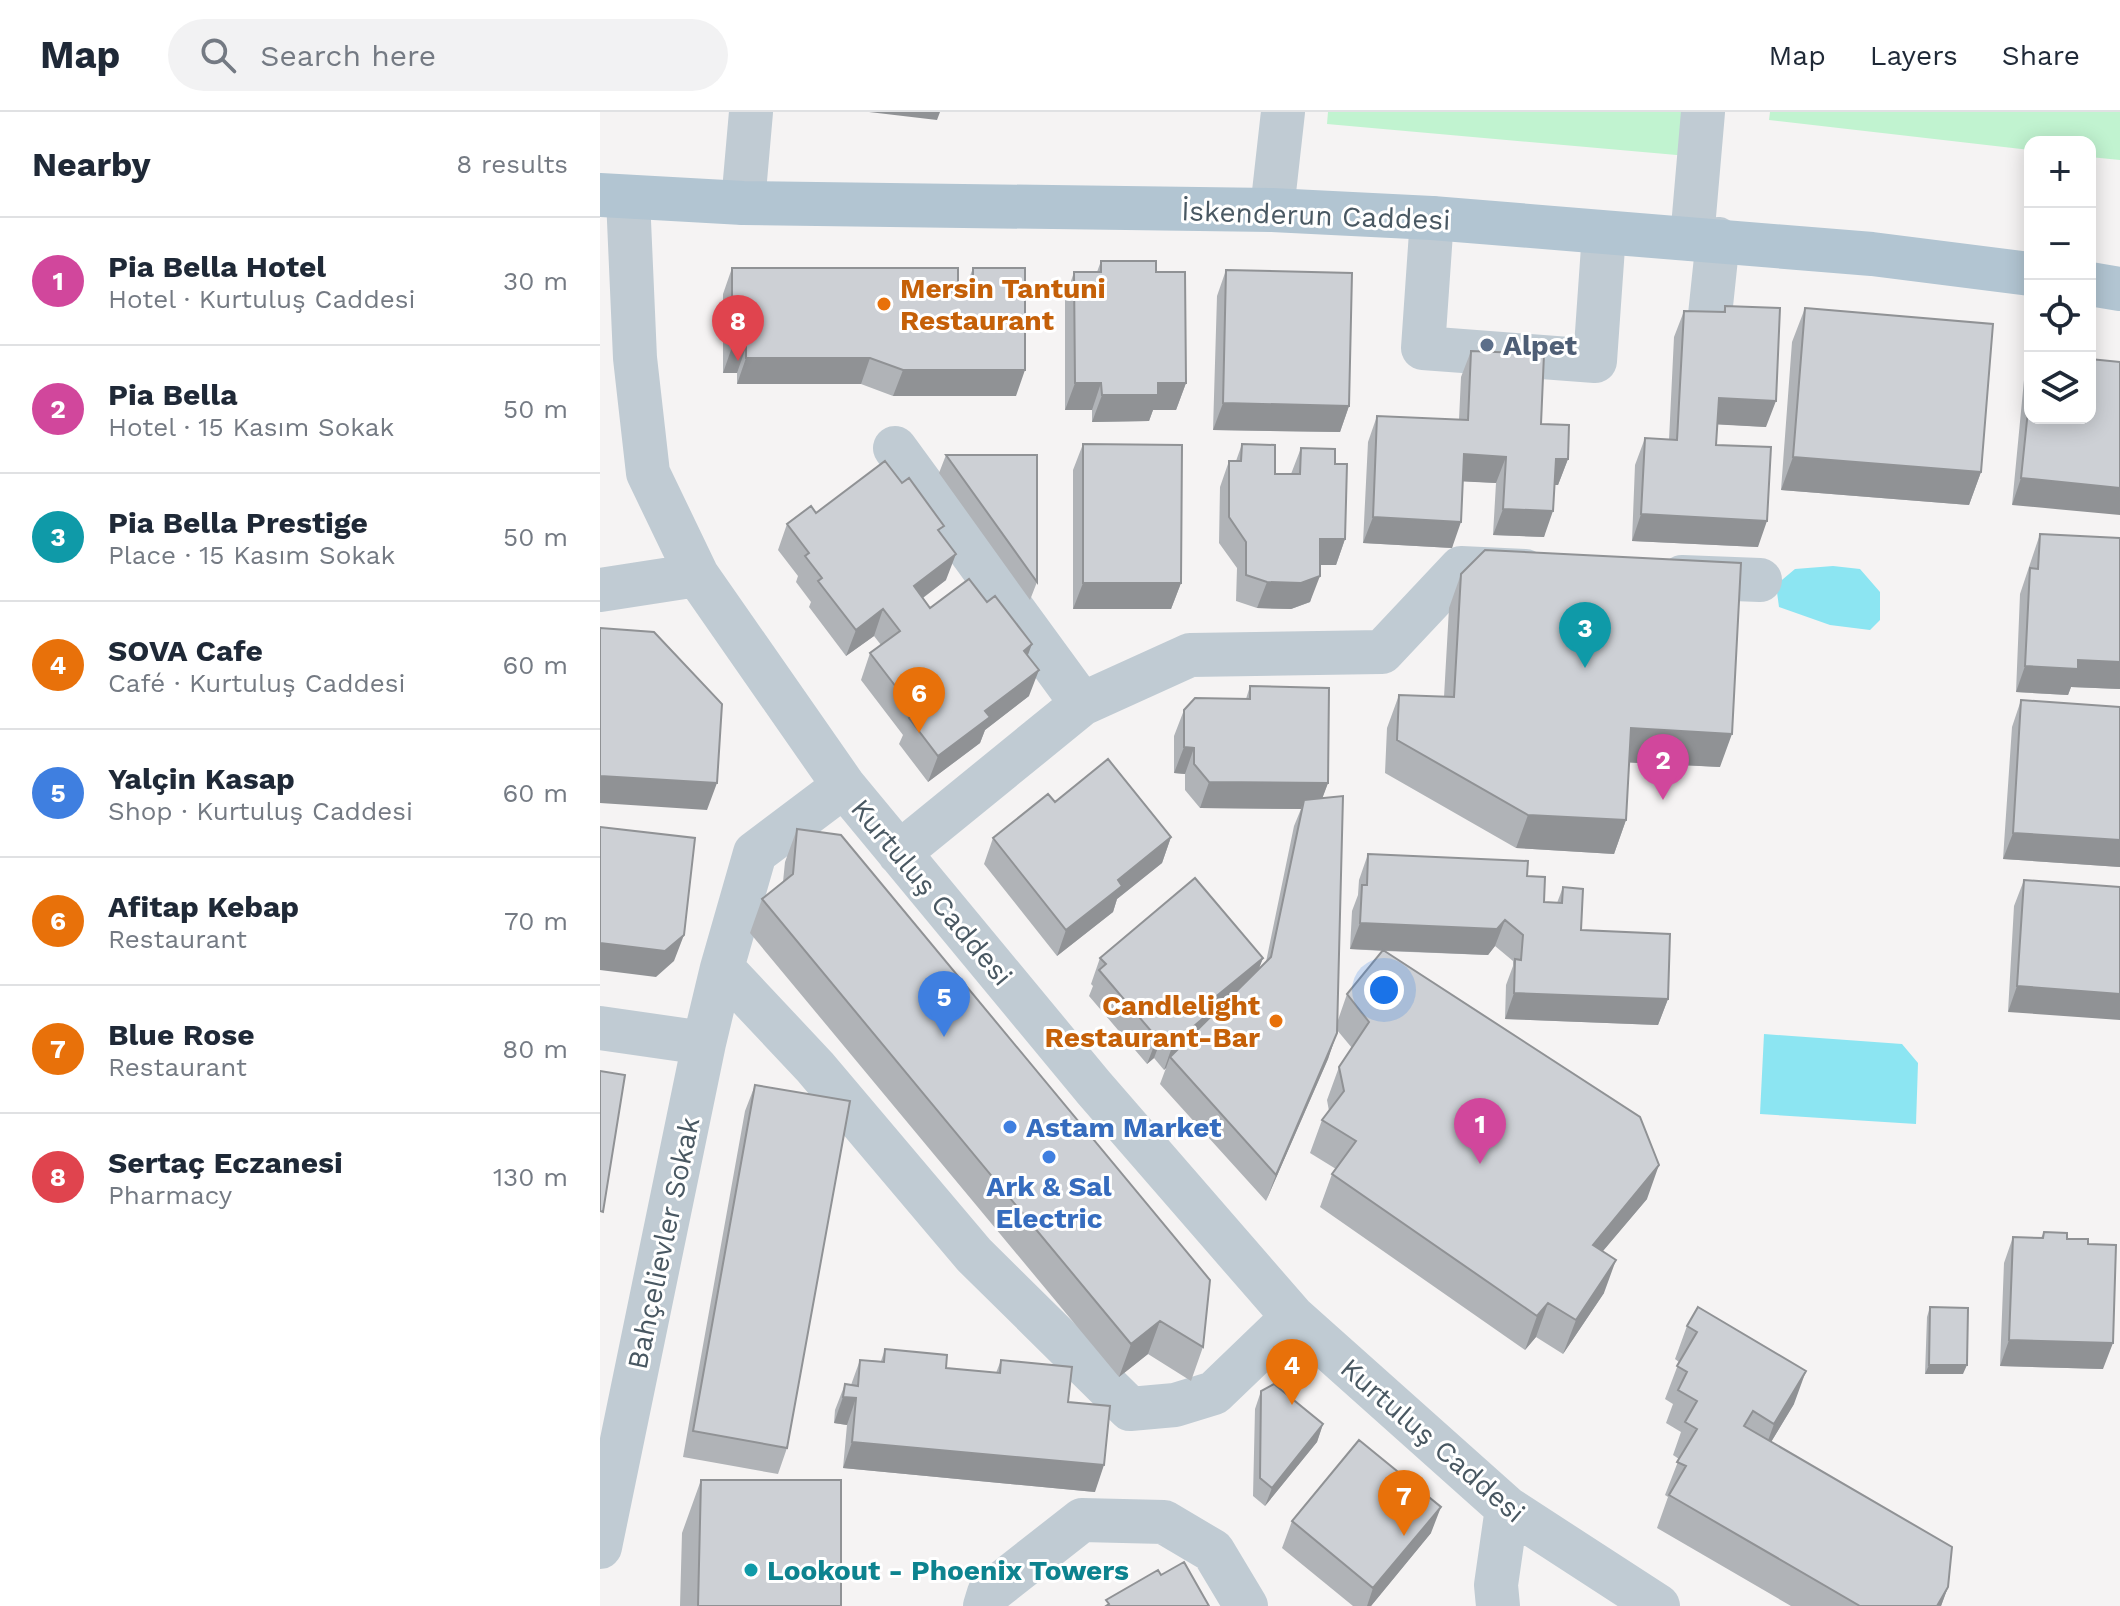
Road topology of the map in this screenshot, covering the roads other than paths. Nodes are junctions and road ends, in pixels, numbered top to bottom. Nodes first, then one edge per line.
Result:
1 (751, 112) edge
2 (1283, 112) edge
3 (1703, 112) edge
4 (614, 196) edge
5 (743, 203) junction
6 (1272, 210) junction
7 (1432, 218) junction
8 (1604, 233) junction
9 (1705, 239) junction
10 (2024, 273) edge
11 (2096, 285) edge
12 (2120, 289) edge
13 (1701, 407) edge
14 (895, 448) dead end
15 (1571, 573) edge
16 (697, 575) junction
17 (1650, 576) edge
18 (1760, 580) dead end
19 (600, 590) edge
20 (1082, 704) junction
21 (844, 786) junction
22 (899, 853) junction
23 (722, 968) junction
24 (600, 1028) edge
25 (704, 1043) junction
26 (1293, 1317) junction
27 (1507, 1508) junction
28 (600, 1547) edge
29 (985, 1606) edge
30 (1246, 1606) edge
31 (1498, 1606) edge
32 (1658, 1606) edge

1 - 5 street
2 - 6 street
3 - 9 street
4 - 5 main road, İskenderun Caddesi
4 - 16 street, Kurtuluş Caddesi
5 - 6 main road, İskenderun Caddesi
6 - 7 main road, İskenderun Caddesi
7 - 8 main road, İskenderun Caddesi
7 - 8 street
8 - 9 main road, İskenderun Caddesi
9 - 10 main road, İskenderun Caddesi
9 - 13 street
11 - 12 main road
14 - 20 street
15 - 20 street
16 - 19 street
16 - 21 street, Kurtuluş Caddesi
17 - 18 street
20 - 22 street
21 - 22 street, Kurtuluş Caddesi
21 - 23 street, Bahçelievler Sokak
22 - 26 street, Kurtuluş Caddesi
23 - 25 street, Bahçelievler Sokak
23 - 26 street
24 - 25 street
25 - 28 street, Bahçelievler Sokak
26 - 27 street, Kurtuluş Caddesi
27 - 31 street
27 - 32 street, Kurtuluş Caddesi
29 - 30 street

